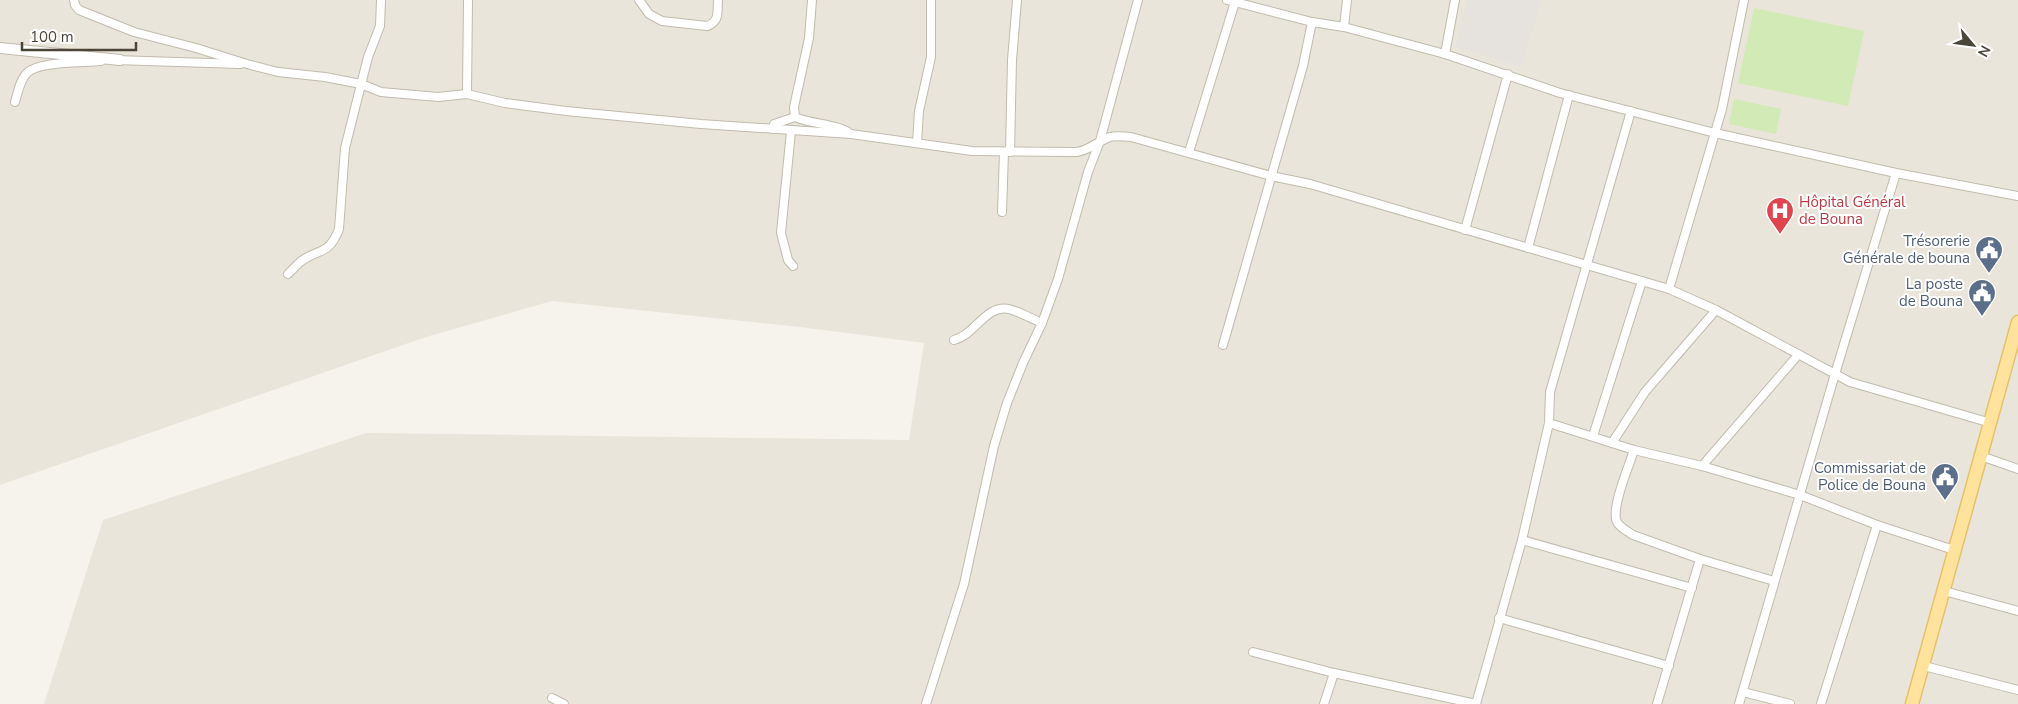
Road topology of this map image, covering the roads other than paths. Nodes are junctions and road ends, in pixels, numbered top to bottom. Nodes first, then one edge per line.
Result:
1 (74, 0) edge
2 (381, 0) edge
3 (468, 0) edge
4 (639, 0) edge
5 (718, 0) edge
6 (812, 0) edge
7 (930, 0) edge
8 (1017, 0) edge
9 (1138, 0) edge
10 (1347, 0) edge
11 (1455, 0) edge
12 (1744, 0) edge
13 (1231, 1) edge
14 (1312, 22) junction
15 (1344, 26) junction
16 (0, 48) edge
17 (1446, 54) junction
18 (120, 60) junction
19 (247, 64) junction
20 (1508, 74) junction
21 (361, 84) junction
22 (467, 94) junction
23 (1569, 95) junction
24 (15, 102) dead end
25 (1631, 111) junction
26 (794, 117) junction
27 (773, 129) junction
28 (790, 131) junction
29 (1715, 133) junction
30 (851, 134) junction
31 (1100, 141) junction
32 (918, 143) junction
33 (1007, 152) junction
34 (1189, 152) junction
35 (1896, 173) junction
36 (1271, 176) junction
37 (2018, 196) edge
38 (1002, 212) dead end
39 (1465, 230) junction
40 (1528, 248) junction
41 (1586, 265) junction
42 (792, 266) dead end
43 (288, 274) dead end
44 (1642, 281) junction
45 (1669, 288) junction
46 (1716, 310) junction
47 (2018, 322) edge
48 (1042, 323) junction
49 (954, 340) dead end
50 (1223, 345) dead end
51 (1798, 354) junction
52 (1835, 374) junction
53 (1991, 422) junction
54 (1549, 423) junction
55 (1593, 436) junction
56 (1612, 443) junction
57 (1634, 450) junction
58 (1981, 456) junction
59 (1702, 466) junction
60 (2018, 468) edge
61 (1800, 495) junction
62 (1877, 525) junction
63 (1522, 540) junction
64 (1954, 550) junction
65 (1700, 559) junction
66 (1774, 581) junction
67 (1692, 588) junction
68 (1944, 591) junction
69 (2018, 611) edge
70 (1500, 618) junction
71 (1253, 652) dead end
72 (1669, 666) junction
73 (1924, 666) junction
74 (1334, 673) junction
75 (2018, 690) edge
76 (1743, 692) junction
77 (552, 698) dead end
78 (564, 704) edge
79 (926, 704) edge
80 (1324, 704) edge
81 (1476, 704) edge
82 (1657, 704) edge
83 (1740, 704) edge
84 (1790, 704) edge
85 (1821, 704) edge
86 (1912, 704) edge

1 - 19 street
2 - 21 street
3 - 22 street
4 - 5 street
6 - 26 street
7 - 32 street
8 - 33 street
9 - 31 street
10 - 15 street
11 - 17 street
12 - 29 street
13 - 14 street
13 - 34 street
14 - 15 street
14 - 36 street
15 - 17 street
16 - 18 street
17 - 20 street
18 - 19 street
18 - 24 street
19 - 21 street
20 - 23 street
20 - 39 street
21 - 22 street
21 - 43 street
22 - 27 street
23 - 25 street
23 - 40 street
25 - 29 street
25 - 41 street
26 - 27 street
26 - 30 street
27 - 28 street
28 - 30 street
28 - 42 street
29 - 35 street
29 - 45 street
30 - 32 street
31 - 33 street
31 - 34 street
31 - 48 street
32 - 33 street
33 - 38 street
34 - 36 street
35 - 37 street
35 - 52 street
36 - 39 street
36 - 50 street
39 - 40 street
40 - 41 street
41 - 44 street
41 - 54 street
44 - 45 street
44 - 55 street
45 - 46 street
46 - 51 street
46 - 56 street
47 - 53 main road
48 - 49 street
48 - 79 street
51 - 52 street
51 - 59 street
52 - 53 street
52 - 61 street
53 - 58 main road
54 - 55 street
54 - 63 street
55 - 56 street
56 - 57 street
57 - 59 street
57 - 65 street
58 - 60 street
58 - 64 main road
59 - 61 street
61 - 62 street
61 - 66 street
62 - 64 street
62 - 85 street
63 - 67 street
63 - 70 street
64 - 68 main road
65 - 66 street
65 - 67 street
66 - 76 street
67 - 72 street
68 - 69 street
68 - 73 main road
70 - 72 street
70 - 81 street
71 - 74 street
72 - 82 street
73 - 75 street
73 - 86 main road
74 - 80 street
74 - 81 street
76 - 83 street
76 - 84 street
77 - 78 street

